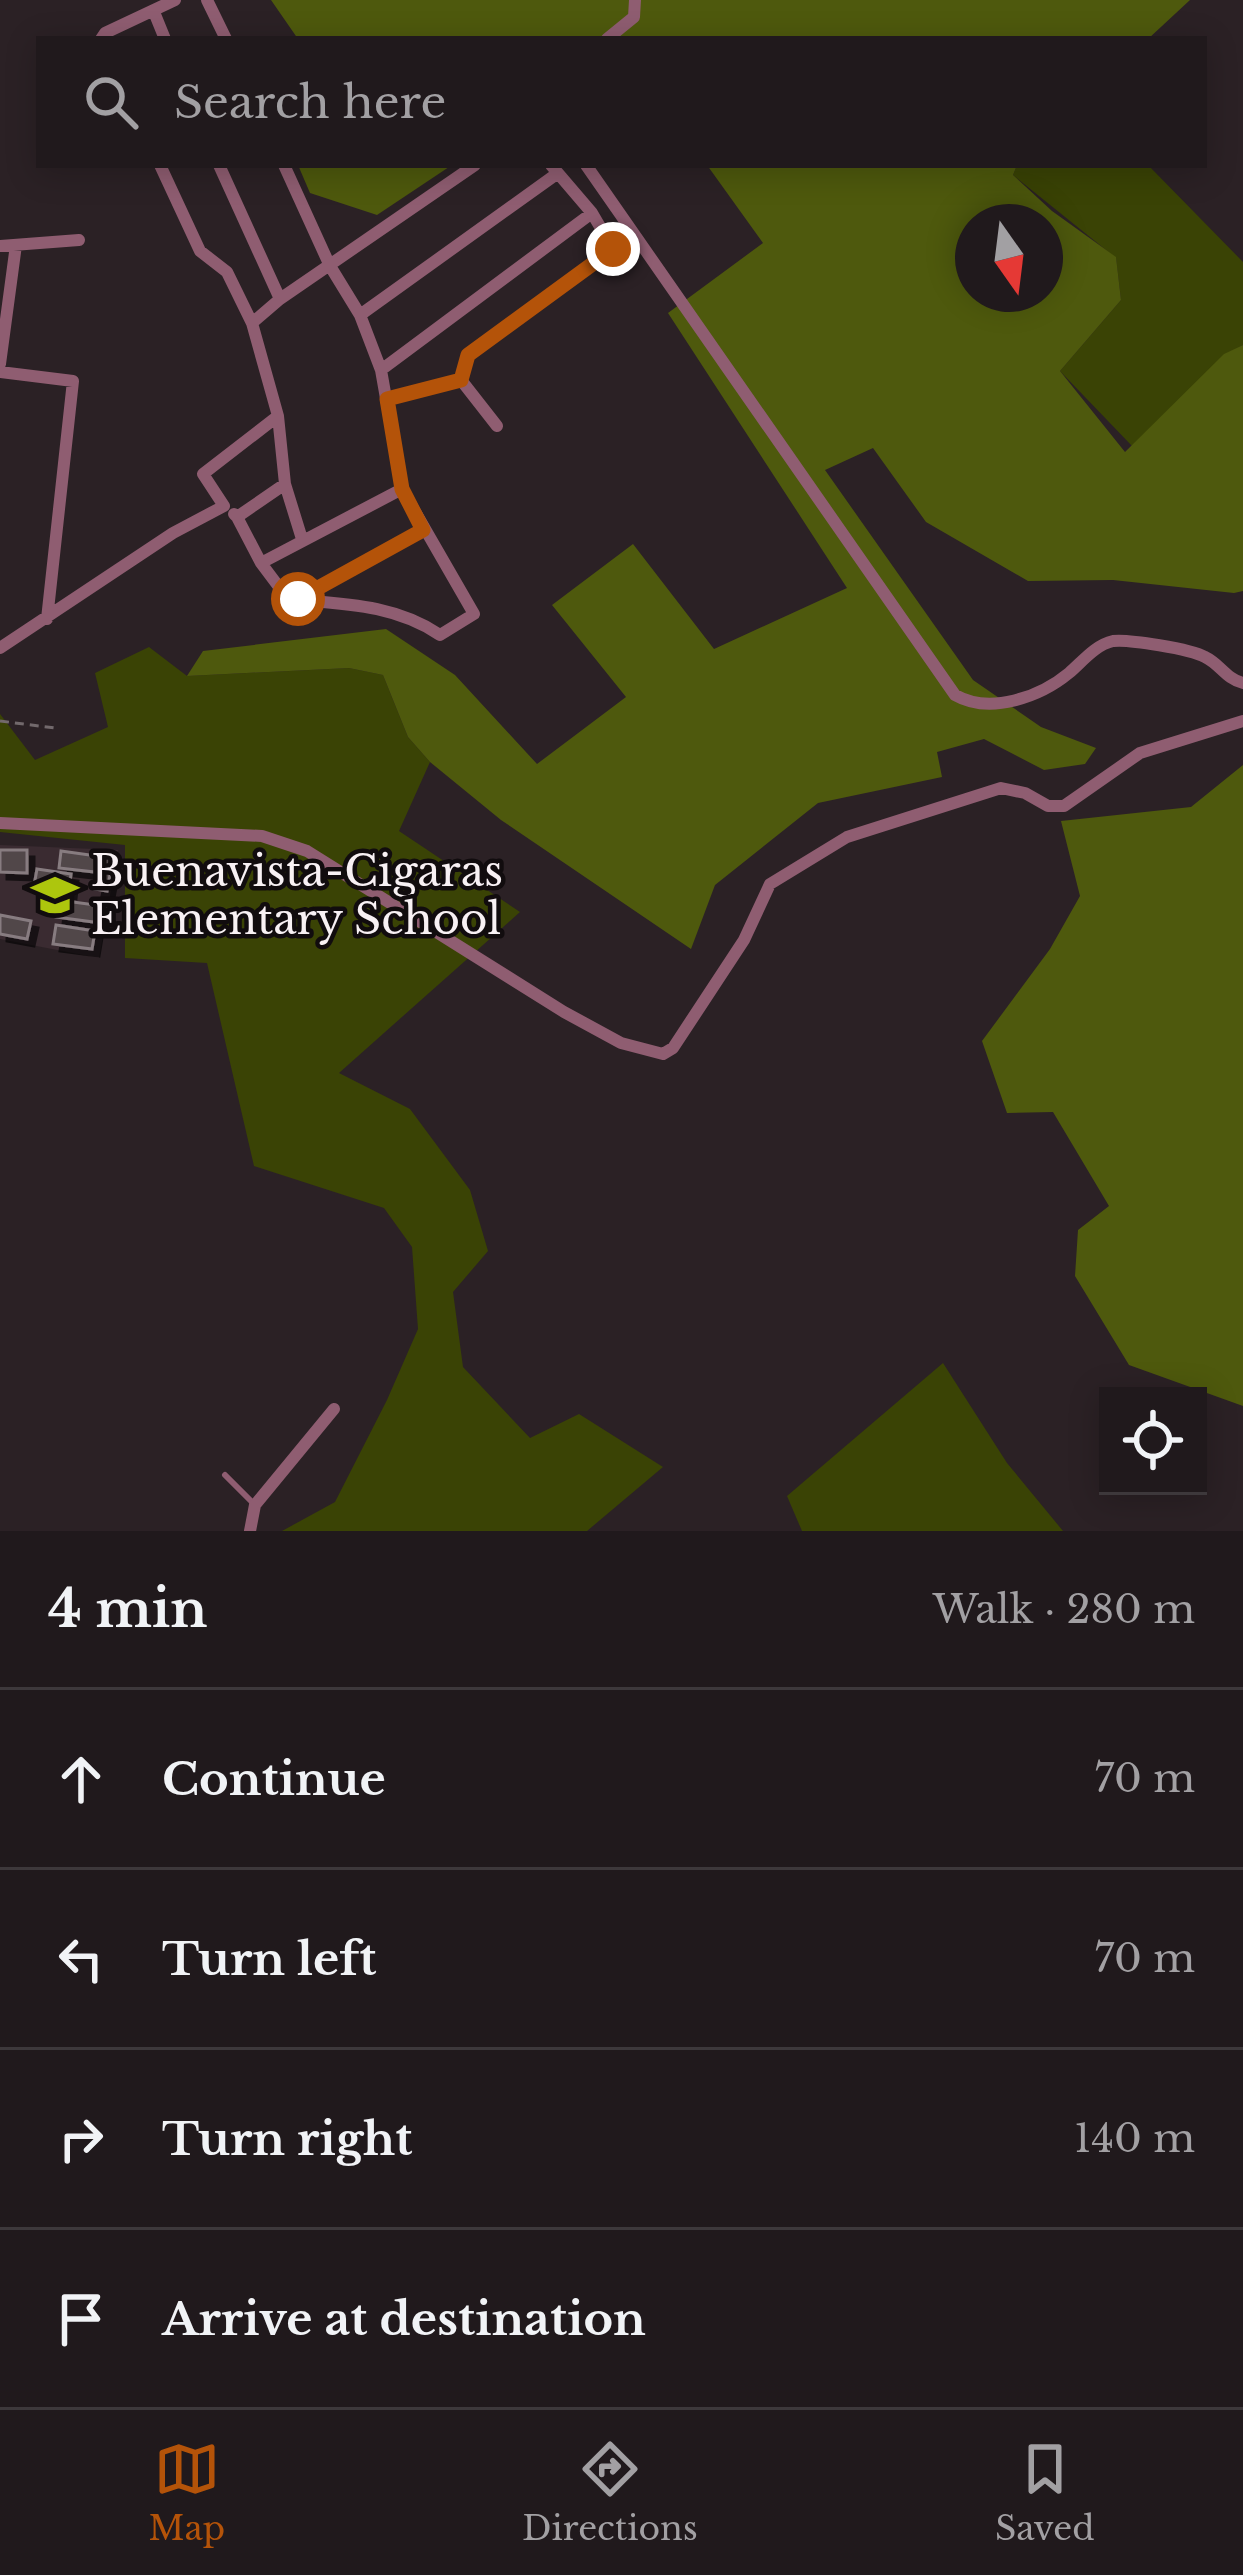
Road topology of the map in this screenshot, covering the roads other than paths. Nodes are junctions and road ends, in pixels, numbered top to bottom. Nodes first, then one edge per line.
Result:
1 (175, 0) edge
2 (208, 0) edge
3 (635, 0) edge
4 (154, 12) junction
5 (104, 36) edge
6 (164, 36) edge
7 (225, 36) edge
8 (611, 36) edge
9 (161, 168) edge
10 (220, 168) edge
11 (285, 168) edge
12 (471, 168) edge
13 (588, 168) edge
14 (554, 169) edge
15 (592, 213) junction
16 (79, 240) dead end
17 (16, 245) junction
18 (0, 246) edge
19 (330, 266) junction
20 (280, 299) junction
21 (360, 315) junction
22 (252, 323) junction
23 (0, 368) edge
24 (381, 370) junction
25 (461, 380) junction
26 (387, 399) junction
27 (278, 416) junction
28 (497, 426) dead end
29 (285, 484) junction
30 (402, 489) junction
31 (224, 506) junction
32 (237, 518) junction
33 (423, 530) junction
34 (302, 539) junction
35 (261, 563) junction
36 (298, 599) junction
37 (47, 619) junction
38 (0, 648) edge
39 (1243, 683) edge
40 (1243, 721) edge
41 (0, 823) edge
42 (334, 1409) dead end
43 (225, 1475) dead end
44 (255, 1505) junction
45 (250, 1531) edge

1 - 4 street
2 - 7 street
3 - 8 street
4 - 5 street
4 - 6 street
9 - 22 street
10 - 20 street
11 - 19 street
12 - 19 street
13 - 39 street
14 - 15 street
14 - 21 street
15 - 24 street
15 - 25 street
16 - 17 street
17 - 18 street
17 - 23 street
19 - 20 street
19 - 21 street
20 - 22 street
21 - 24 street
22 - 27 street
23 - 37 street
24 - 26 street
25 - 26 street
25 - 28 street
26 - 30 street
27 - 29 street
27 - 31 street
29 - 32 street
29 - 34 street
30 - 33 street
30 - 34 street
31 - 32 street
31 - 37 street
32 - 35 street
33 - 36 street
33 - 36 street
34 - 35 street
35 - 36 street
37 - 38 street
40 - 41 street
42 - 44 street
43 - 44 lane
44 - 45 street

